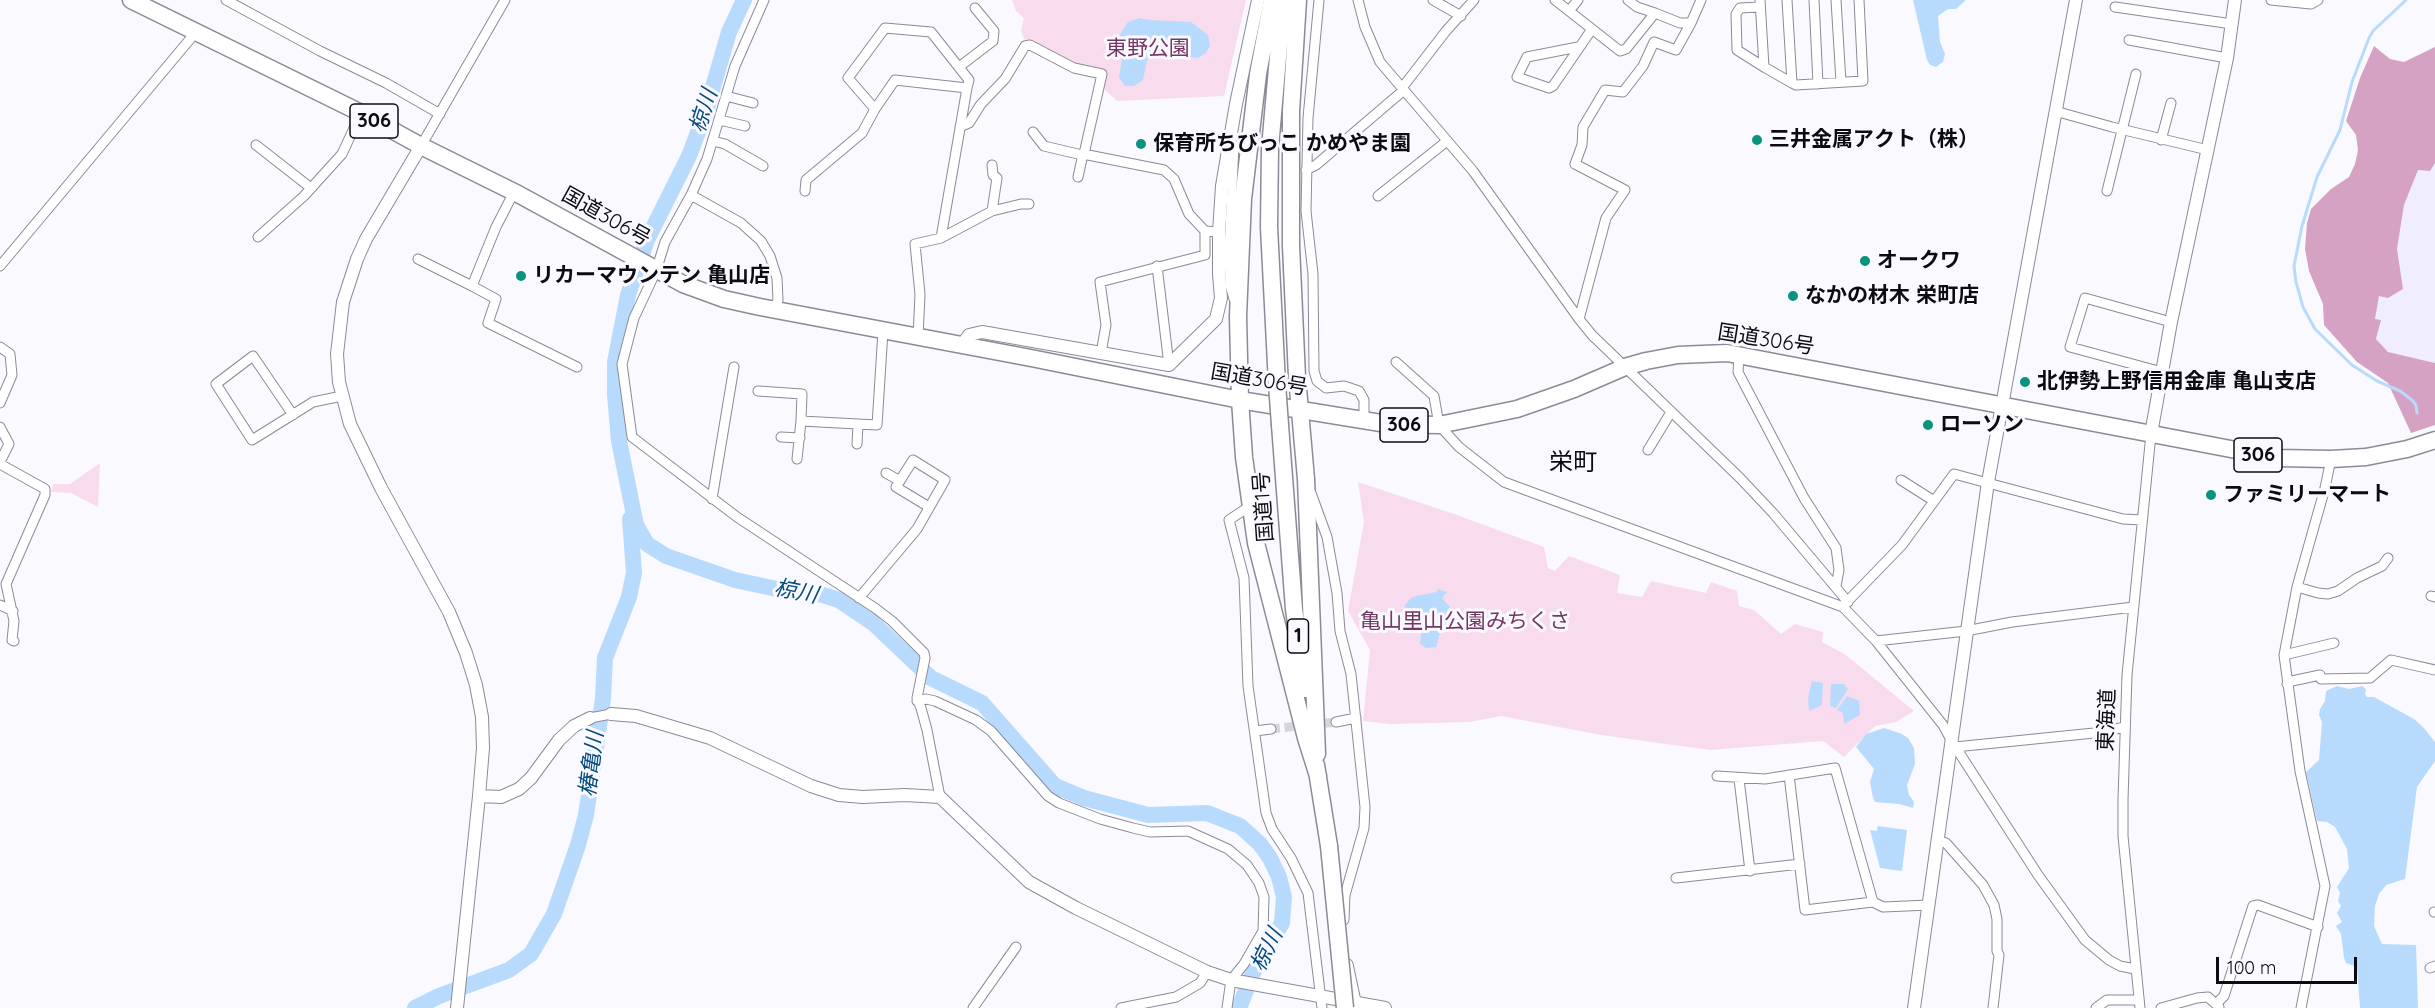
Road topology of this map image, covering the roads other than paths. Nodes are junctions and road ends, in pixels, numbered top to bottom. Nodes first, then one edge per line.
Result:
1 (131, 0) edge
2 (226, 0) edge
3 (505, 0) edge
4 (764, 0) edge
5 (1258, 0) edge
6 (1272, 0) edge
7 (1283, 0) edge
8 (1298, 0) edge
9 (1319, 0) edge
10 (1358, 0) edge
11 (1433, 0) edge
12 (1474, 0) edge
13 (1555, 0) edge
14 (1578, 0) edge
15 (1628, 0) edge
16 (1701, 0) edge
17 (1787, 0) edge
18 (1814, 0) edge
19 (1836, 0) edge
20 (1859, 0) edge
21 (2076, 0) edge
22 (2235, 0) edge
23 (2271, 0) edge
24 (2318, 0) edge
25 (1760, 3) edge
26 (2115, 7) dead end
27 (975, 8) dead end
28 (1569, 11) junction
29 (1655, 13) junction
30 (1461, 16) junction
31 (1691, 23) junction
32 (2232, 24) junction
33 (1592, 29) junction
34 (196, 32) junction
35 (2129, 40) dead end
36 (1578, 47) junction
37 (2227, 58) junction
38 (959, 67) junction
39 (1764, 67) junction
40 (2136, 74) dead end
41 (1841, 82) junction
42 (1792, 83) junction
43 (1818, 84) junction
44 (967, 88) junction
45 (1403, 89) junction
46 (726, 96) junction
47 (2170, 103) dead end
48 (753, 104) dead end
49 (1236, 104) junction
50 (875, 110) junction
51 (2055, 111) junction
52 (361, 113) junction
53 (440, 114) junction
54 (720, 120) junction
55 (745, 126) dead end
56 (960, 127) junction
57 (2124, 129) junction
58 (1033, 132) dead end
59 (2161, 140) junction
60 (713, 141) junction
61 (1447, 141) junction
62 (256, 145) dead end
63 (421, 146) junction
64 (2208, 150) junction
65 (1083, 154) junction
66 (992, 165) dead end
67 (763, 166) dead end
68 (1306, 170) junction
69 (1078, 177) dead end
70 (311, 188) junction
71 (805, 191) dead end
72 (2107, 191) dead end
73 (514, 192) junction
74 (691, 195) junction
75 (1378, 196) dead end
76 (1029, 204) dead end
77 (992, 211) junction
78 (1205, 231) junction
79 (1219, 232) junction
80 (258, 237) dead end
81 (941, 238) junction
82 (418, 258) dead end
83 (0, 266) edge
84 (1157, 266) junction
85 (656, 271) junction
86 (472, 286) junction
87 (774, 310) junction
88 (1238, 316) junction
89 (1579, 319) junction
90 (2171, 322) junction
91 (883, 331) junction
92 (918, 337) junction
93 (962, 345) junction
94 (0, 347) edge
95 (1101, 354) junction
96 (1739, 356) junction
97 (1396, 362) dead end
98 (1169, 365) junction
99 (577, 367) dead end
100 (734, 367) dead end
101 (1625, 367) junction
102 (2162, 372) junction
103 (758, 391) dead end
104 (342, 396) junction
105 (1240, 400) junction
106 (0, 403) edge
107 (2001, 405) junction
108 (1301, 410) junction
109 (1671, 412) junction
110 (293, 415) junction
111 (801, 421) junction
112 (1364, 421) junction
113 (858, 424) junction
114 (1439, 425) junction
115 (0, 427) edge
116 (2151, 434) junction
117 (781, 437) dead end
118 (800, 438) junction
119 (2435, 440) edge
120 (857, 444) dead end
121 (1648, 450) dead end
122 (797, 459) dead end
123 (2331, 459) junction
124 (0, 463) edge
125 (886, 473) dead end
126 (1306, 479) junction
127 (1901, 480) dead end
128 (900, 481) junction
129 (1988, 483) junction
130 (711, 499) junction
131 (1934, 501) junction
132 (1250, 506) junction
133 (929, 507) junction
134 (2142, 520) junction
135 (2388, 558) dead end
136 (1836, 586) junction
137 (2297, 587) junction
138 (859, 598) junction
139 (1845, 604) junction
140 (0, 605) edge
141 (2133, 607) junction
142 (13, 611) junction
143 (1966, 631) junction
144 (1876, 640) junction
145 (14, 641) dead end
146 (2334, 643) dead end
147 (2284, 655) junction
148 (2435, 670) edge
149 (2287, 684) junction
150 (917, 697) junction
151 (611, 714) joint
152 (590, 718) joint
153 (1356, 718) junction
154 (1336, 722) tunnel mouth
155 (2125, 727) junction
156 (1270, 729) tunnel mouth
157 (1255, 731) junction
158 (1953, 743) junction
159 (1790, 775) junction
160 (1318, 776) junction
161 (1717, 776) dead end
162 (1739, 779) junction
163 (479, 796) junction
164 (940, 797) junction
165 (1937, 840) junction
166 (1800, 864) junction
167 (1750, 871) junction
168 (1676, 878) dead end
169 (1873, 902) junction
170 (1929, 905) junction
171 (2318, 927) junction
172 (1016, 947) dead end
173 (2136, 969) junction
174 (1207, 972) junction
175 (1231, 980) junction
176 (1322, 1002) edge
177 (2139, 1004) edge
178 (457, 1006) edge
179 (1353, 1006) edge
180 (2218, 1006) edge
181 (973, 1008) edge
182 (1121, 1008) edge
183 (1227, 1008) edge
184 (1385, 1008) edge
185 (1914, 1008) edge
186 (1993, 1008) edge
187 (2096, 1008) edge
188 (2161, 1008) edge
189 (2301, 1008) edge

1 - 34 highway, 国道306号 / 306
2 - 53 street
3 - 53 street
4 - 46 street
5 - 49 street
6 - 88 highway
7 - 160 highway, 国道1号 / 1, bridge
8 - 108 highway
9 - 68 street
10 - 45 street
11 - 30 street
12 - 30 street
13 - 28 street
14 - 28 street
15 - 29 street
16 - 31 street
17 - 42 street
18 - 43 street
19 - 41 street
20 - 41 street
21 - 51 street
22 - 32 street
23 - 24 street
25 - 39 street
25 - 39 street
26 - 32 street
27 - 38 street
28 - 33 street
29 - 31 street
29 - 33 street
30 - 45 street
31 - 89 street
32 - 37 street
33 - 36 street
34 - 52 highway, 国道306号 / 306
34 - 83 street
35 - 37 street
36 - 36 street
37 - 64 street
38 - 44 street
38 - 50 street
39 - 42 street
40 - 57 street
41 - 43 street
42 - 43 street
44 - 50 street
44 - 56 street
45 - 61 street
45 - 68 street
46 - 48 street
46 - 54 street
47 - 59 street
49 - 79 street
49 - 88 street
50 - 71 street
51 - 57 street
51 - 107 street
52 - 63 highway, 国道306号 / 306
52 - 70 street
53 - 63 street
54 - 55 street
54 - 60 street
56 - 65 street
56 - 81 street
57 - 59 street
57 - 72 street
58 - 65 street
59 - 64 street
60 - 67 street
60 - 74 street
61 - 75 street
61 - 89 street
62 - 70 street
63 - 73 highway, 国道306号 / 306
63 - 104 street
64 - 90 street
65 - 69 street
65 - 78 street
66 - 77 street
68 - 112 street
70 - 80 street
73 - 85 highway, 国道306号 / 306
73 - 86 street
74 - 85 street
74 - 87 street
76 - 77 street
77 - 81 street
78 - 79 street
78 - 84 street
79 - 98 street
81 - 92 street
82 - 86 street
84 - 95 street
84 - 98 street
85 - 87 highway, 国道306号 / 306
85 - 130 street
86 - 99 street
87 - 91 highway, 国道306号 / 306
88 - 105 highway
89 - 101 street
90 - 102 street
90 - 102 street
91 - 92 highway, 国道306号 / 306
91 - 113 street
92 - 93 highway, 国道306号 / 306
93 - 95 street
93 - 105 highway, 国道306号 / 306
94 - 106 street
95 - 98 street
96 - 101 highway, 国道306号 / 306
96 - 107 highway, 国道306号 / 306
96 - 136 street
97 - 114 street
100 - 130 street
101 - 109 street
101 - 114 highway, 国道306号 / 306
102 - 116 street
103 - 111 street
104 - 110 street
104 - 163 street
105 - 108 highway, 国道306号 / 306
105 - 132 highway
107 - 116 highway, 国道306号 / 306
107 - 129 street
108 - 112 highway, 国道306号 / 306
108 - 126 highway
109 - 121 street
109 - 136 street
110 - 110 street
111 - 113 street
111 - 118 street
112 - 114 highway, 国道306号 / 306
113 - 120 street
114 - 139 street
115 - 124 street
116 - 123 highway, 国道306号 / 306
116 - 134 street, 東海道
117 - 118 street
118 - 122 street
119 - 123 highway, 国道306号 / 306
123 - 137 street
124 - 142 street
125 - 128 street
126 - 153 street
126 - 160 highway
127 - 131 street
128 - 133 street
128 - 133 street
129 - 131 street
129 - 134 street
129 - 143 street
130 - 138 street
131 - 139 street
132 - 157 street
132 - 160 highway
133 - 138 street
134 - 141 street, 東海道
135 - 137 street
136 - 139 street
137 - 147 street
138 - 150 street
139 - 144 street
140 - 142 street
141 - 143 street
141 - 155 street, 東海道
142 - 145 street
143 - 144 street
143 - 158 street
144 - 158 street
146 - 147 street
147 - 149 street
148 - 149 street
149 - 171 street
150 - 164 street
150 - 175 street
151 - 152 street
151 - 164 street
152 - 163 street
153 - 154 street
153 - 179 street
155 - 158 street
155 - 173 street, 東海道
156 - 157 street
157 - 176 street
158 - 165 street
158 - 173 street
159 - 162 street
159 - 166 street
159 - 169 street
160 - 179 highway, 国道1号 / 1, bridge
161 - 162 street
162 - 167 street
163 - 178 street
164 - 174 street
165 - 170 street
165 - 186 street
166 - 167 street
166 - 169 street
167 - 168 street
169 - 170 street
170 - 185 street
171 - 180 street
171 - 189 street
172 - 181 street
173 - 177 street, 東海道
174 - 175 street
174 - 182 street
175 - 176 street
175 - 183 street
176 - 179 street
177 - 187 street
179 - 184 street
180 - 188 street

